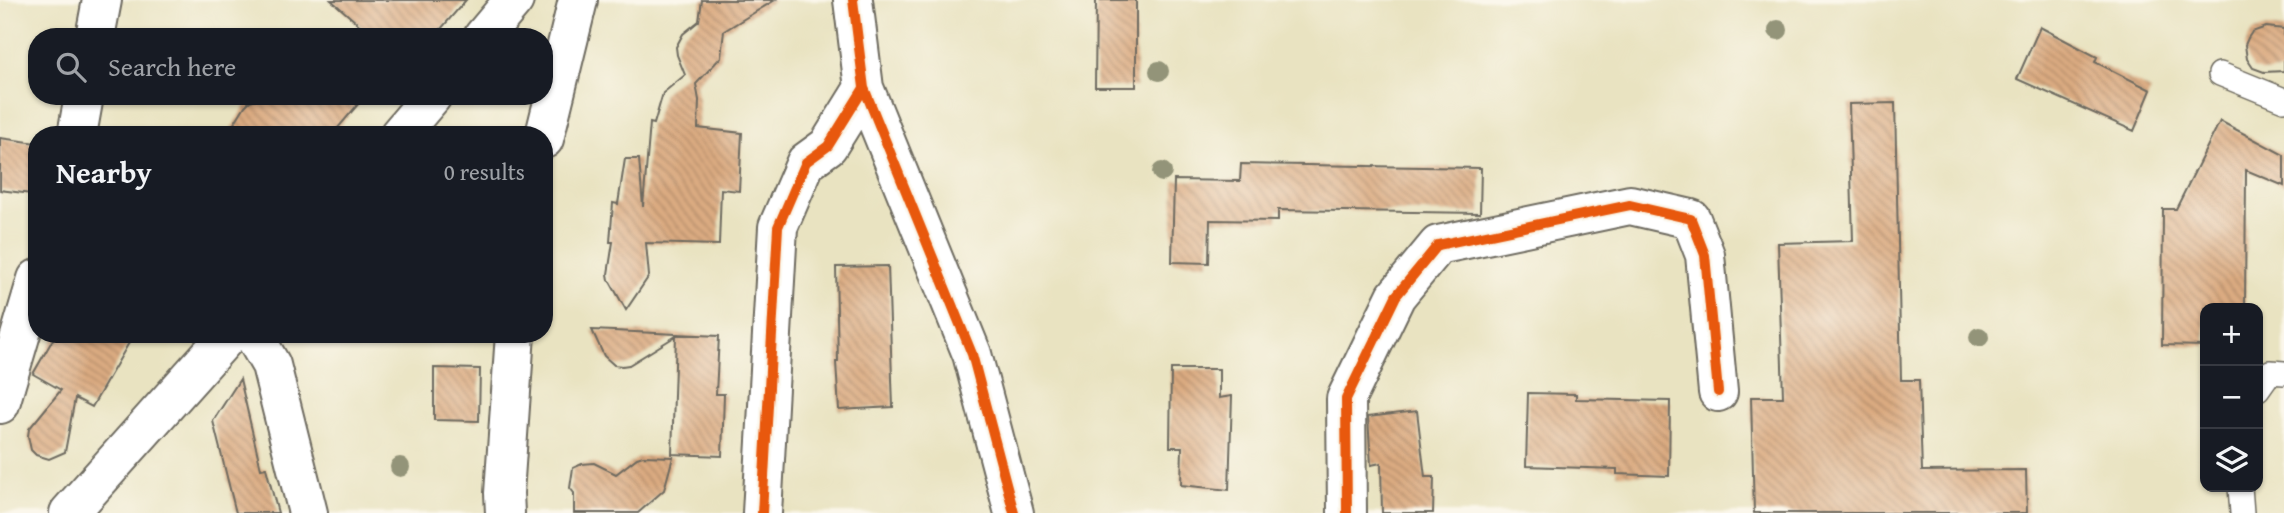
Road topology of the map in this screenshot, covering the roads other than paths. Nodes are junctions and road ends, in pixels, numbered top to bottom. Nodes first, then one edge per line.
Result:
1 (102, 0) edge
2 (514, 0) edge
3 (578, 0) edge
4 (853, 0) edge
5 (97, 28) edge
6 (490, 28) edge
7 (2220, 74) dead end
8 (864, 88) junction
9 (2284, 100) edge
10 (553, 102) edge
11 (82, 105) edge
12 (424, 105) edge
13 (552, 105) edge
14 (79, 126) edge
15 (407, 126) edge
16 (547, 126) edge
17 (28, 309) edge
18 (221, 343) edge
19 (258, 343) edge
20 (514, 343) edge
21 (2284, 373) edge
22 (2263, 382) edge
23 (1718, 393) dead end
24 (0, 404) edge
25 (2240, 492) edge
26 (69, 513) edge
27 (308, 513) edge
28 (505, 513) edge
29 (762, 513) edge
30 (1014, 513) edge
31 (1348, 513) edge
32 (2242, 513) edge

1 - 5 street
2 - 6 street
3 - 10 street
4 - 8 street
7 - 9 lane
8 - 29 street
8 - 30 street
11 - 14 street
12 - 15 street
13 - 16 street
17 - 24 street
18 - 26 street
19 - 27 street
20 - 28 street
21 - 22 lane
23 - 31 street
25 - 32 lane

